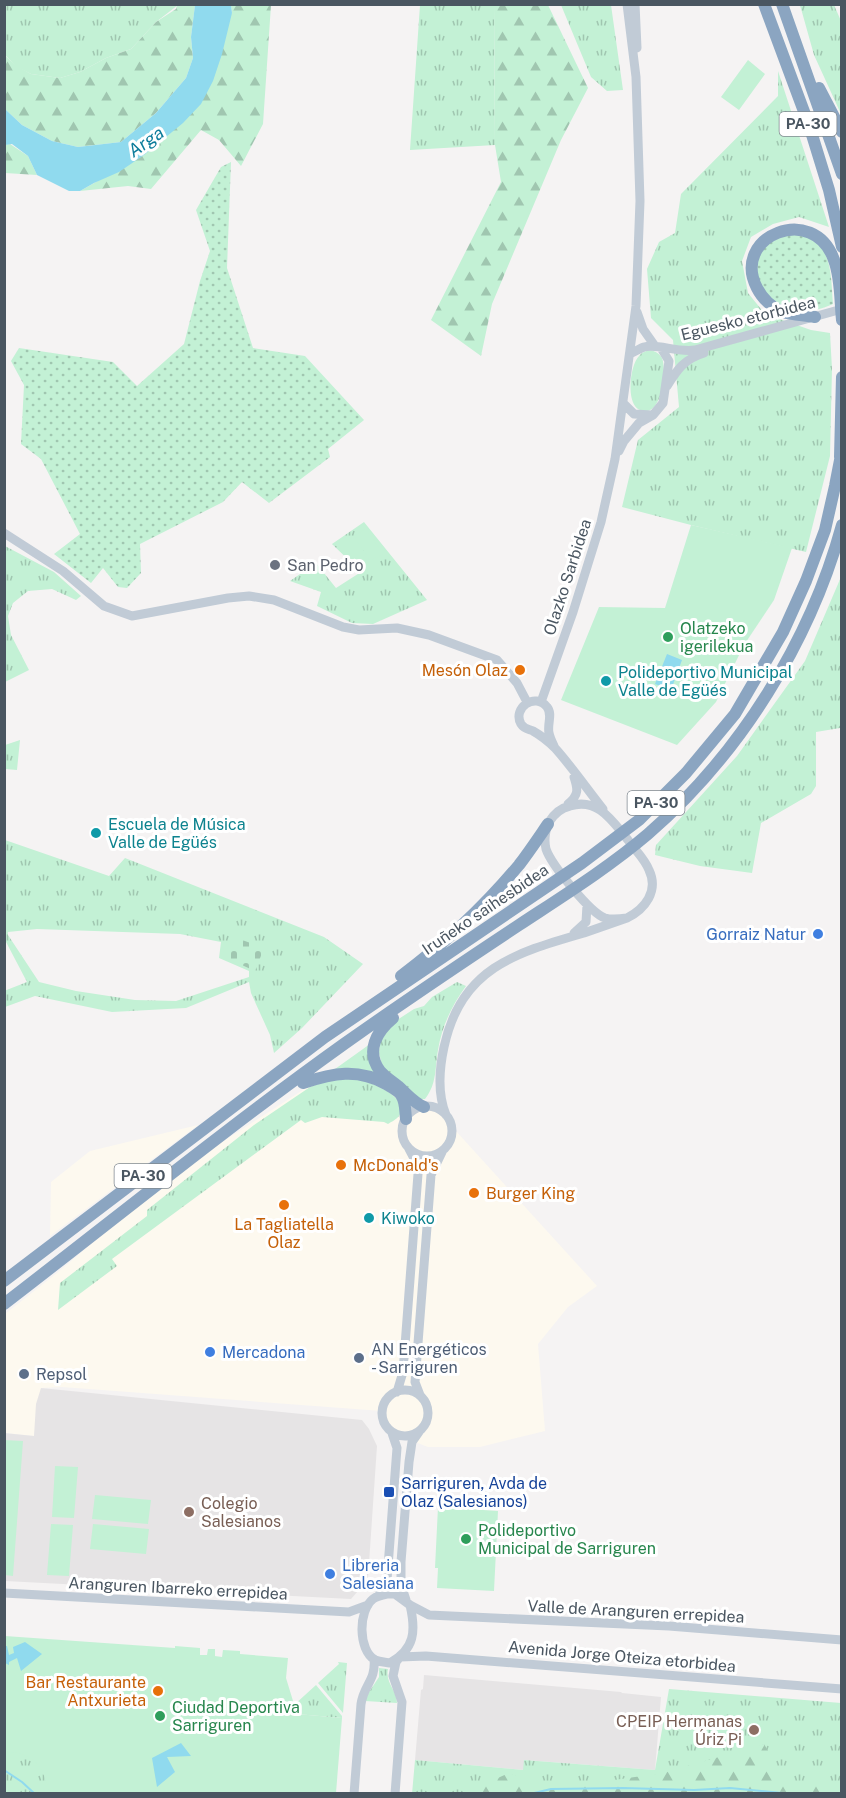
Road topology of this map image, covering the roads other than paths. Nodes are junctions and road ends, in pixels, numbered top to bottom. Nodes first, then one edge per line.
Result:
1 (627, 4) edge
2 (635, 4) edge
3 (764, 4) edge
4 (782, 4) edge
5 (788, 4) edge
6 (636, 77) junction
7 (842, 132) edge
8 (842, 174) edge
9 (842, 247) edge
10 (636, 306) junction
11 (842, 311) edge
12 (815, 316) junction
13 (834, 316) edge
14 (658, 347) junction
15 (630, 354) junction
16 (842, 377) edge
17 (667, 386) junction
18 (623, 403) junction
19 (652, 415) junction
20 (841, 455) edge
21 (615, 459) junction
22 (842, 525) edge
23 (4, 532) edge
24 (842, 551) edge
25 (785, 664) junction
26 (527, 702) junction
27 (541, 702) junction
28 (549, 722) junction
29 (533, 731) junction
30 (554, 747) junction
31 (573, 771) junction
32 (694, 789) junction
33 (565, 807) junction
34 (608, 816) junction
35 (548, 824) junction
36 (586, 904) junction
37 (627, 918) junction
38 (570, 936) junction
39 (393, 1018) junction
40 (325, 1037) junction
41 (303, 1083) junction
42 (439, 1087) junction
43 (425, 1107) junction
44 (446, 1115) junction
45 (406, 1119) junction
46 (409, 1149) junction
47 (442, 1152) junction
48 (4, 1281) edge
49 (4, 1304) edge
50 (4, 1312) edge
51 (397, 1392) junction
52 (420, 1395) junction
53 (419, 1432) junction
54 (392, 1433) junction
55 (4, 1593) edge
56 (379, 1595) junction
57 (409, 1604) junction
58 (368, 1605) junction
59 (349, 1612) junction
60 (429, 1615) junction
61 (362, 1627) junction
62 (413, 1630) junction
63 (842, 1640) edge
64 (426, 1656) junction
65 (400, 1657) junction
66 (374, 1659) junction
67 (842, 1689) edge
68 (354, 1794) edge
69 (395, 1794) edge

1 - 6 street
2 - 6 street
3 - 9 highway, PA-30
4 - 8 highway, PA-30
5 - 7 highway
6 - 10 street
10 - 14 street
10 - 15 street
11 - 13 street, Eguesko etorbidea
12 - 13 street, Eguesko etorbidea
12 - 13 highway
12 - 14 street, Eguesko etorbidea
13 - 17 street, Eguesko etorbidea
14 - 15 street
14 - 17 street
15 - 18 street
16 - 20 highway, Iruñeko saihesbidea
17 - 19 street
18 - 19 street
18 - 21 street, Olazko Sarbidea
19 - 21 street, Olazko Sarbidea
20 - 40 highway, Iruñeko saihesbidea / PA-30
21 - 27 street, Olazko Sarbidea
22 - 25 highway, Iruñeko saihesbidea / PA-30
23 - 26 street
24 - 25 highway
25 - 32 highway, Iruñeko saihesbidea / PA-30
26 - 27 street
26 - 29 street
27 - 28 street
28 - 29 street
28 - 30 street
29 - 30 street
30 - 31 street
31 - 33 street
31 - 34 street
32 - 39 highway
32 - 49 highway, Iruñeko saihesbidea / PA-30
33 - 34 street
33 - 35 street
34 - 37 street
35 - 36 street
35 - 40 highway
36 - 37 street
36 - 38 street
37 - 38 street
38 - 42 street
39 - 41 highway
39 - 43 highway
40 - 48 highway, Iruñeko saihesbidea / PA-30
41 - 45 highway
41 - 50 highway
42 - 43 street
42 - 44 street
43 - 44 street
43 - 45 street
44 - 47 street
45 - 46 street
46 - 47 street
46 - 51 street
47 - 52 street
51 - 52 street
51 - 54 street
52 - 53 street
53 - 54 street
53 - 57 street
54 - 56 street
55 - 59 street, Aranguren Ibarreko errepidea
56 - 57 street
56 - 58 street
57 - 60 street
57 - 62 street
58 - 59 street
58 - 61 street
59 - 61 street
60 - 62 street
60 - 63 street, Valle de Aranguren errepidea
61 - 66 street
62 - 64 street
62 - 65 street
64 - 65 street, Avenida Jorge Oteiza etorbidea
64 - 67 street, Avenida Jorge Oteiza etorbidea
65 - 66 street
65 - 69 street
66 - 68 street

